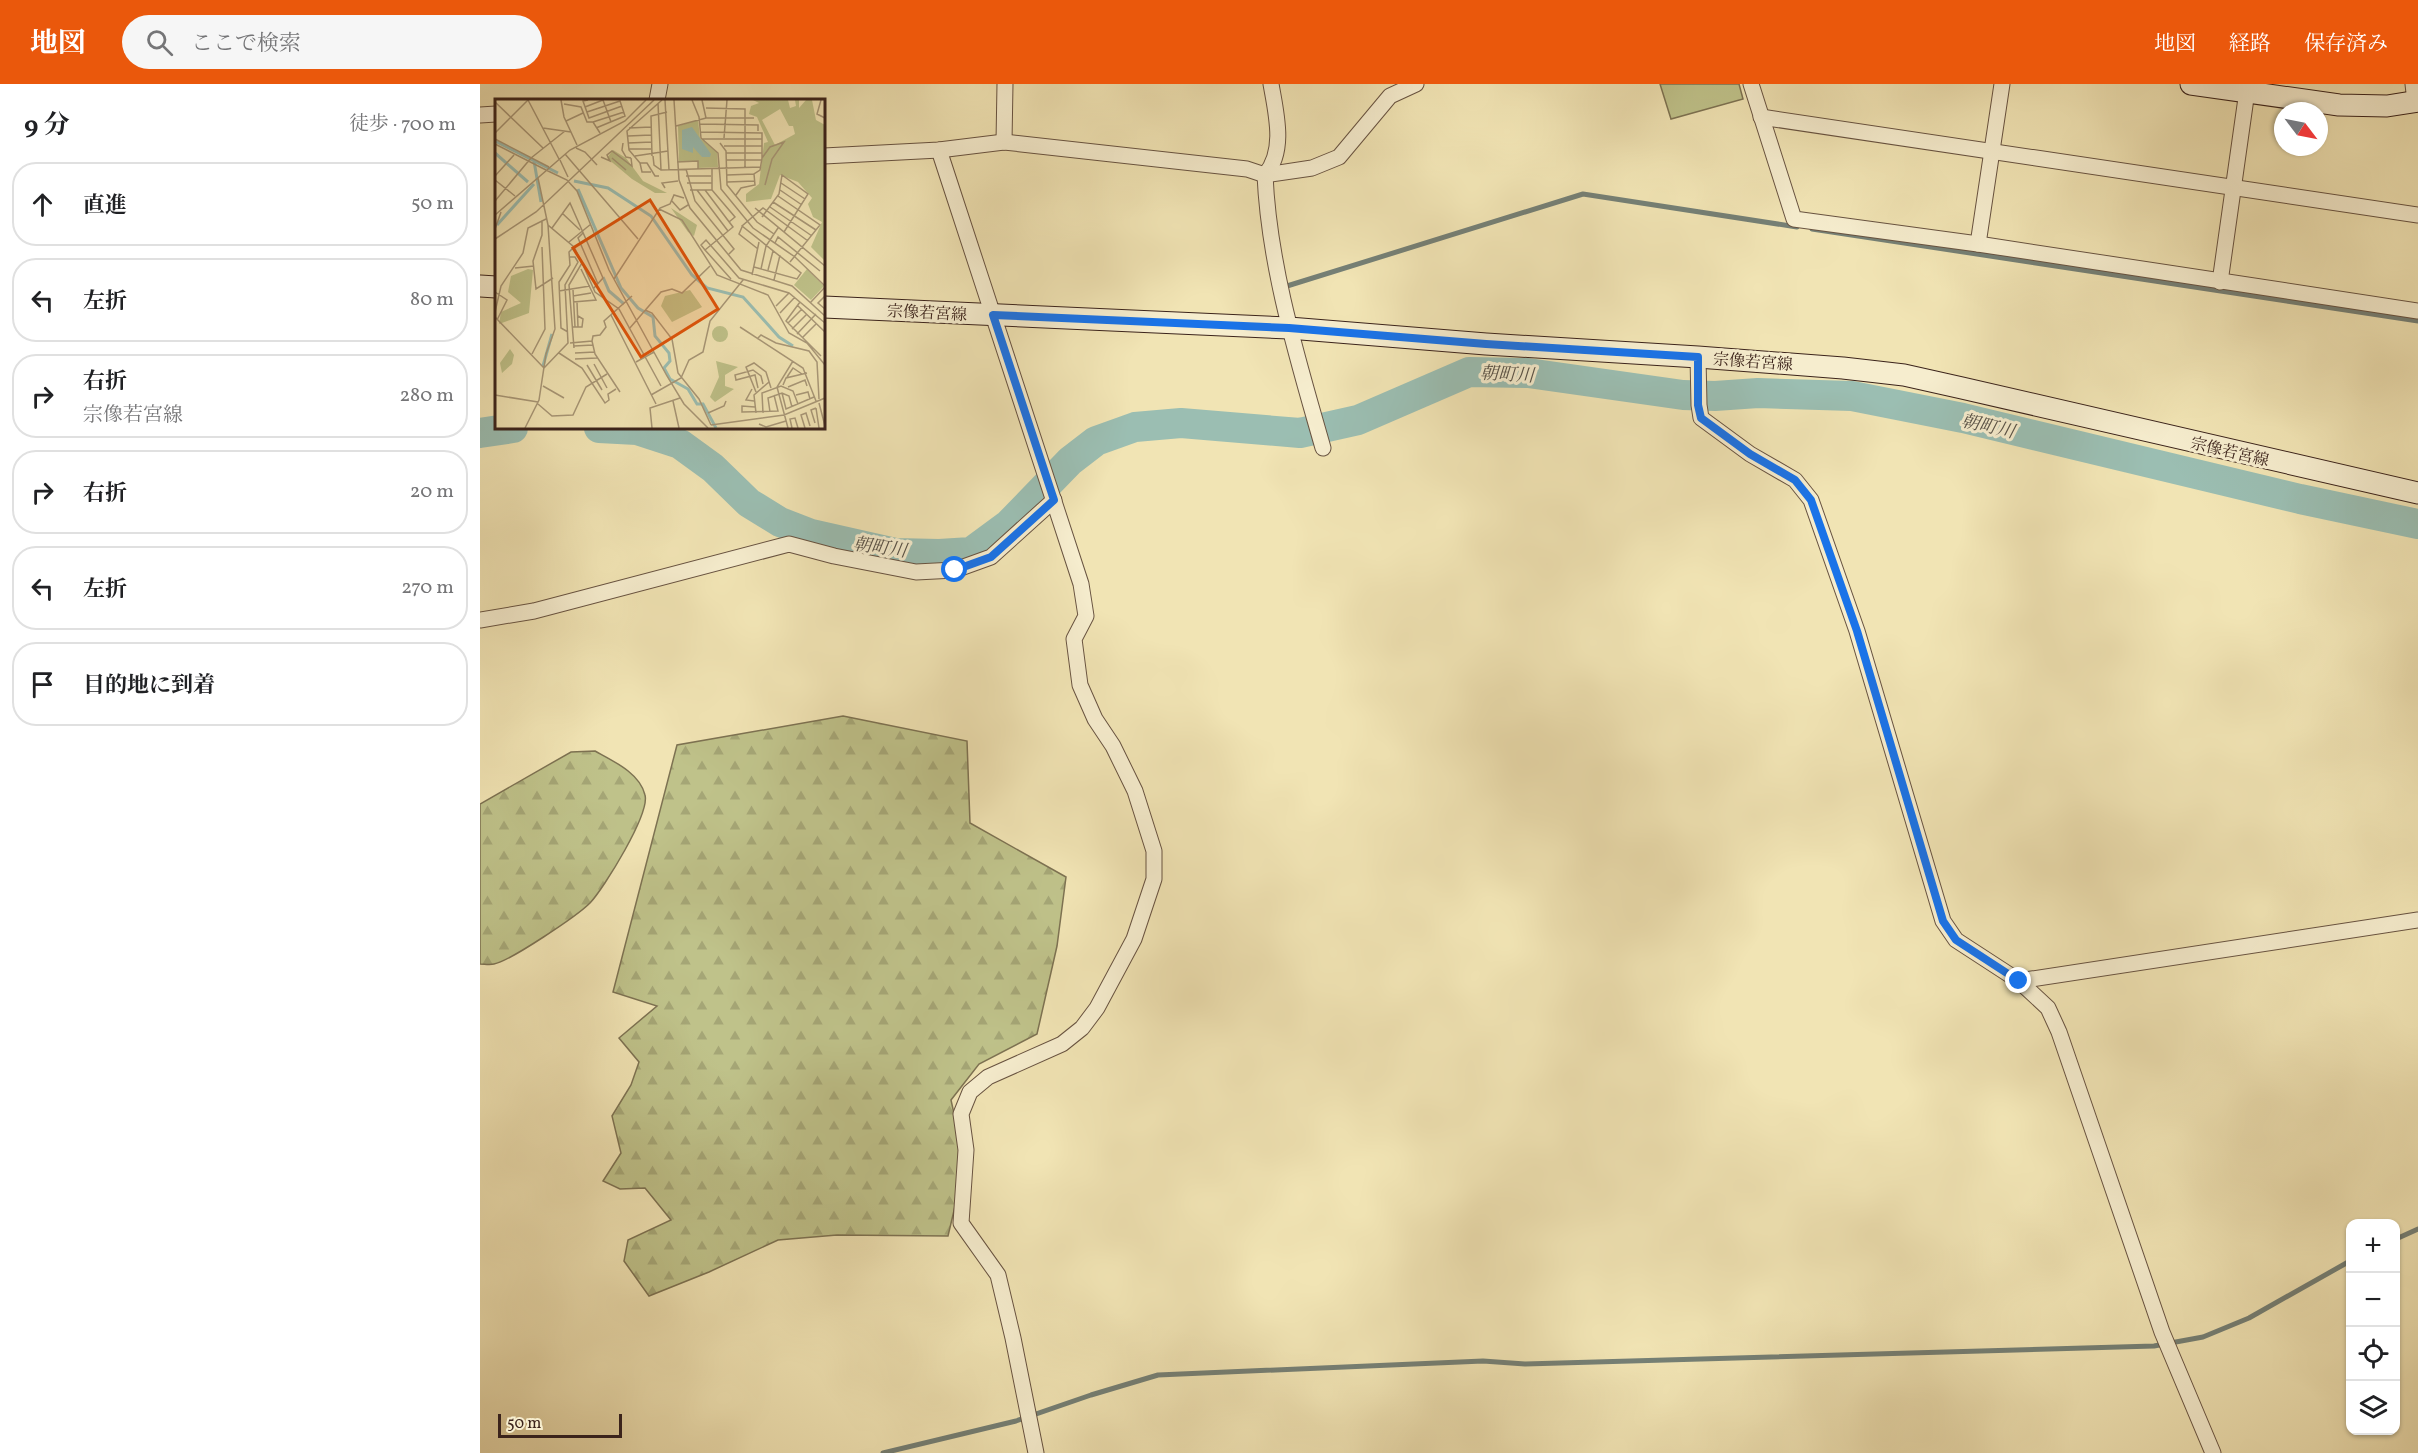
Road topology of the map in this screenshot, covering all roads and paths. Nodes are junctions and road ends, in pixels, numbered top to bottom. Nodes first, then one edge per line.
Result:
1 (660, 84) edge
2 (1005, 84) edge
3 (1271, 84) edge
4 (1415, 84) edge
5 (1751, 84) edge
6 (2002, 84) edge
7 (2191, 84) edge
8 (2247, 91) junction
9 (2415, 96) edge
10 (657, 99) edge
11 (495, 114) edge
12 (480, 115) edge
13 (1761, 117) junction
14 (1004, 142) junction
15 (939, 150) junction
16 (1992, 151) junction
17 (825, 156) edge
18 (1265, 175) junction
19 (2233, 188) junction
20 (2418, 215) edge
21 (1978, 244) junction
22 (2220, 282) junction
23 (480, 286) edge
24 (495, 287) edge
25 (825, 307) edge
26 (2418, 311) edge
27 (993, 315) junction
28 (1289, 328) junction
29 (1698, 357) junction
30 (1323, 448) dead end
31 (2418, 493) edge
32 (1054, 500) junction
33 (480, 620) edge
34 (2418, 920) edge
35 (2019, 981) junction
36 (1036, 1453) edge
37 (2213, 1453) edge

1 - 10 street
2 - 14 street
3 - 18 street
4 - 18 street
5 - 13 street
6 - 16 street
7 - 8 main road
8 - 9 main road
8 - 19 street
11 - 12 street
13 - 16 street
13 - 21 street
14 - 15 street
14 - 18 street
15 - 17 street
15 - 27 street
16 - 19 street
16 - 21 street
18 - 28 street
19 - 20 street
19 - 22 street
21 - 22 street
22 - 26 street
23 - 24 main road
25 - 27 main road, 宗像若宮線
27 - 28 main road, 宗像若宮線
27 - 32 street
28 - 29 main road, 宗像若宮線
28 - 30 street
29 - 31 main road, 宗像若宮線
29 - 35 street
32 - 33 street
32 - 36 street
34 - 35 street
35 - 37 street

